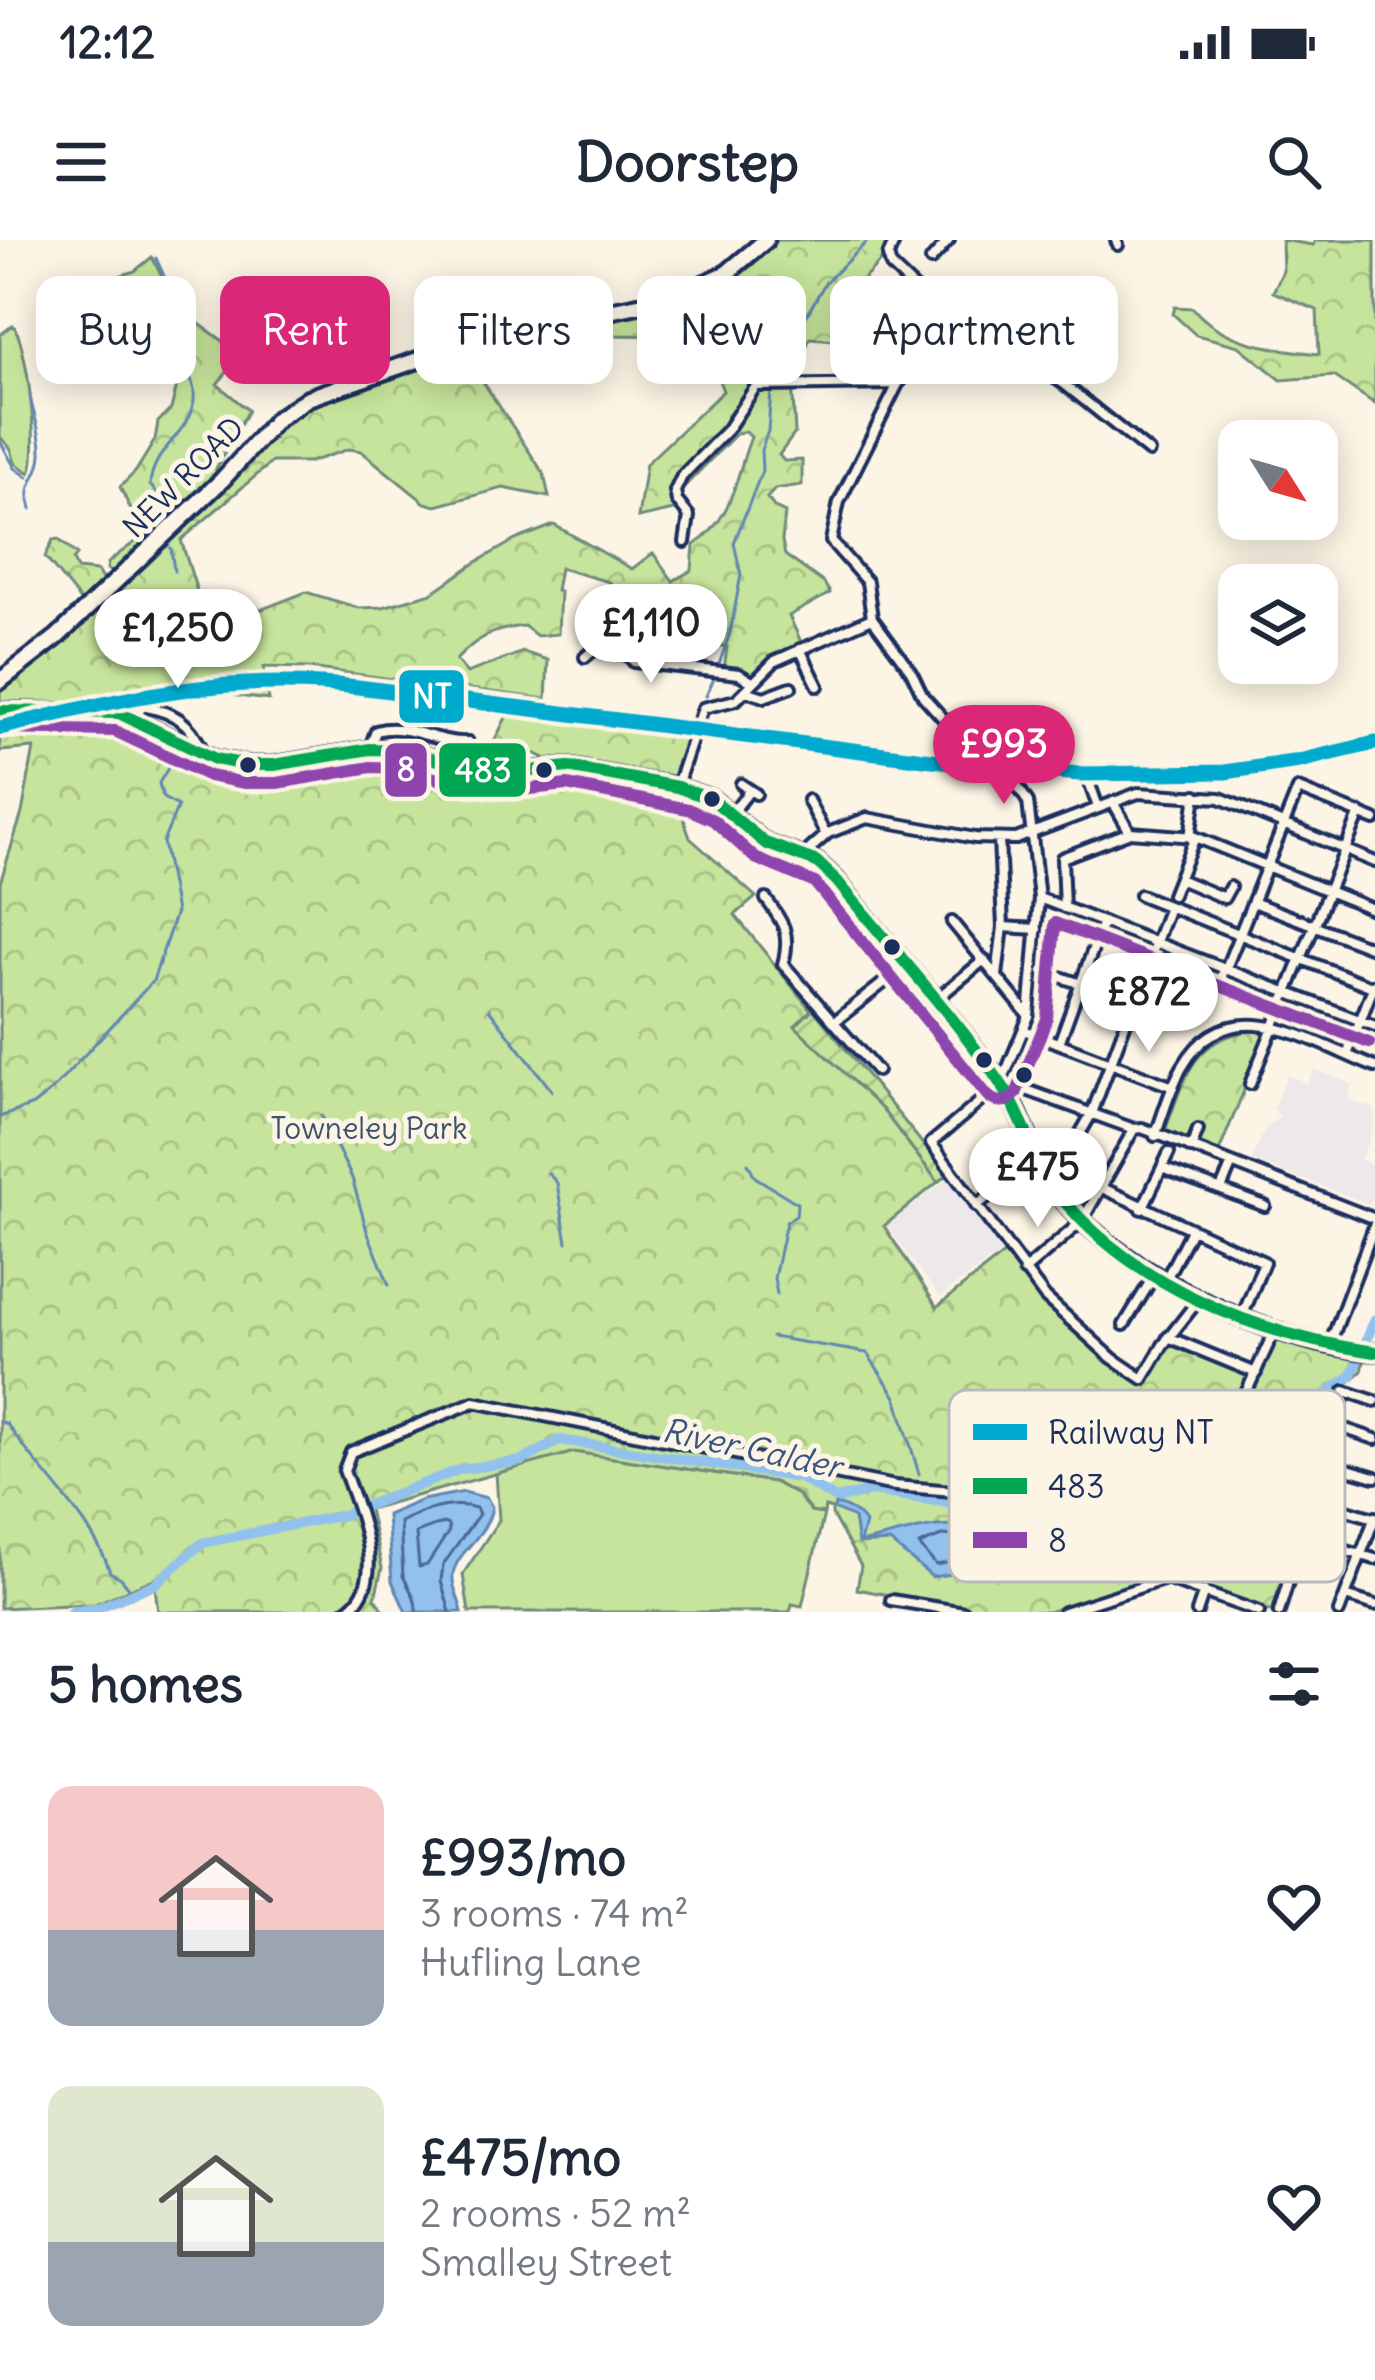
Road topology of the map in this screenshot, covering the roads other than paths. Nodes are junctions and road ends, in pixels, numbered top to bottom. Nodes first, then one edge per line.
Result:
1 (766, 240) edge
2 (895, 240) edge
3 (951, 240) edge
4 (959, 252) dead end
5 (931, 260) dead end
6 (902, 276) edge
7 (898, 384) joint
8 (1064, 384) edge
9 (1149, 452) dead end
10 (685, 542) dead end
11 (590, 610) dead end
12 (872, 618) junction
13 (610, 636) junction
14 (800, 649) junction
15 (585, 658) dead end
16 (0, 681) edge
17 (818, 686) dead end
18 (749, 687) junction
19 (791, 687) dead end
20 (0, 711) edge
21 (133, 719) junction
22 (468, 742) dead end
23 (370, 749) junction
24 (203, 753) junction
25 (1088, 779) dead end
26 (677, 787) junction
27 (749, 789) dead end
28 (1196, 794) junction
29 (808, 800) dead end
30 (1113, 802) junction
31 (1098, 808) junction
32 (732, 813) junction
33 (1360, 813) junction
34 (1375, 820) edge
35 (1285, 825) junction
36 (1130, 832) junction
37 (1034, 833) junction
38 (826, 835) junction
39 (1193, 837) junction
40 (999, 839) junction
41 (808, 850) dead end
42 (1345, 850) junction
43 (1375, 862) edge
44 (1268, 867) junction
45 (1179, 879) junction
46 (1230, 887) dead end
47 (1328, 891) junction
48 (1140, 896) dead end
49 (1172, 896) dead end
50 (1039, 898) junction
51 (766, 899) dead end
52 (1253, 902) junction
53 (1168, 907) junction
54 (1064, 908) junction
55 (1375, 910) edge
56 (952, 922) dead end
57 (1103, 922) junction
58 (1314, 925) junction
59 (1003, 926) junction
60 (1037, 929) junction
61 (1240, 934) junction
62 (1155, 942) junction
63 (1375, 949) edge
64 (1301, 958) junction
65 (984, 960) junction
66 (904, 966) junction
67 (1225, 968) junction
68 (1043, 971) dead end
69 (997, 976) junction
70 (1081, 985) junction
71 (1220, 986) dead end
72 (1374, 986) edge
73 (1137, 990) junction
74 (1288, 992) junction
75 (934, 1002) junction
76 (1198, 1014) dead end
77 (1029, 1016) junction
78 (1360, 1020) junction
79 (834, 1022) junction
80 (1274, 1026) junction
81 (1375, 1026) edge
82 (1024, 1030) junction
83 (1059, 1043) junction
84 (1347, 1056) junction
85 (1110, 1063) junction
86 (1375, 1066) edge
87 (877, 1071) dead end
88 (1250, 1084) dead end
89 (1173, 1087) junction
90 (1004, 1088) junction
91 (1092, 1113) junction
92 (1134, 1129) junction
93 (1198, 1130) dead end
94 (1155, 1136) junction
95 (1191, 1148) junction
96 (1069, 1153) junction
97 (1169, 1153) dead end
98 (1232, 1163) junction
99 (1040, 1167) junction
100 (1162, 1168) junction
101 (1100, 1187) junction
102 (1221, 1190) junction
103 (976, 1206) junction
104 (1265, 1206) dead end
105 (1142, 1209) junction
106 (1083, 1218) junction
107 (1375, 1221) edge
108 (1190, 1232) junction
109 (1024, 1271) junction
110 (1161, 1276) junction
111 (1200, 1298) junction
112 (1242, 1316) junction
113 (1124, 1325) dead end
114 (1275, 1330) junction
115 (1168, 1337) junction
116 (1330, 1344) junction
117 (1369, 1352) edge
118 (1256, 1374) junction
119 (1248, 1390) edge
120 (1345, 1391) edge
121 (1375, 1401) edge
122 (1345, 1429) edge
123 (1375, 1439) edge
124 (1345, 1468) edge
125 (1375, 1477) edge
126 (949, 1491) edge
127 (1345, 1509) edge
128 (1375, 1518) edge
129 (1345, 1550) edge
130 (1361, 1554) junction
131 (1375, 1558) edge
132 (1157, 1582) edge
133 (1176, 1582) edge
134 (1289, 1582) edge
135 (1204, 1591) junction
136 (1345, 1597) junction
137 (897, 1604) edge
138 (1375, 1605) edge
139 (1244, 1610) edge
140 (344, 1612) edge
141 (964, 1612) edge
142 (1064, 1612) edge
143 (1197, 1612) edge
144 (1259, 1612) edge
145 (1280, 1612) edge
146 (1339, 1612) edge

1 - 16 highway, NEW ROAD
2 - 6 street
3 - 4 street
3 - 5 street
7 - 10 street
7 - 12 street
8 - 9 street
11 - 13 street
12 - 14 street
12 - 37 street
13 - 15 street
13 - 18 street
14 - 17 street
14 - 18 street
18 - 19 street
18 - 26 street
20 - 21 highway
21 - 24 highway
21 - 24 street
22 - 23 street
23 - 24 highway
23 - 26 highway
25 - 31 street
26 - 32 highway
27 - 32 street
28 - 30 street
28 - 35 street
28 - 39 street
29 - 38 street
30 - 31 street
30 - 36 street
31 - 37 street
32 - 66 highway
33 - 34 street
33 - 35 street
33 - 42 street
35 - 42 street
35 - 44 street
36 - 39 street
36 - 54 street
37 - 40 street
37 - 50 street
38 - 40 street
38 - 41 street
39 - 44 street
39 - 45 street
40 - 59 street
42 - 43 street
42 - 47 street
44 - 47 street
44 - 52 street
45 - 46 street
45 - 49 street
47 - 55 street
47 - 58 street
48 - 53 street
50 - 54 street
50 - 60 street
51 - 79 street
52 - 58 street
52 - 61 street
53 - 61 street
53 - 62 street
54 - 57 street
56 - 65 street
57 - 62 street
57 - 70 street
58 - 63 street
58 - 64 street
59 - 60 street
59 - 69 street
60 - 77 street
61 - 64 street
61 - 67 street
62 - 67 street
62 - 73 street
64 - 72 street
64 - 74 street
65 - 69 street
65 - 75 street
66 - 75 highway
66 - 79 street
67 - 71 street
67 - 74 street
68 - 70 street
69 - 77 street
70 - 83 street
72 - 78 street
73 - 76 street
73 - 85 street
74 - 78 street
74 - 80 street
75 - 90 highway
77 - 82 street
78 - 81 street
78 - 84 street
79 - 87 street
80 - 84 street
80 - 88 street
80 - 89 street
82 - 83 street
82 - 90 street
83 - 85 street
84 - 86 street
85 - 89 street
85 - 91 street
89 - 94 street
90 - 91 street
90 - 99 highway
90 - 103 street
91 - 92 street
91 - 96 street
92 - 94 street
92 - 101 street
93 - 95 street
94 - 95 street
95 - 98 street
96 - 99 street
96 - 101 street
97 - 100 street
98 - 102 street
98 - 107 street
99 - 103 street
99 - 106 highway
100 - 102 street
100 - 105 street
101 - 105 street
101 - 106 street
102 - 104 street
103 - 109 street
105 - 108 street
106 - 109 street
106 - 110 highway
107 - 116 street
108 - 110 street
108 - 112 street
109 - 115 street
110 - 111 highway
110 - 113 street
111 - 112 highway
111 - 115 street
112 - 114 highway
114 - 116 highway
114 - 118 street
115 - 118 street
116 - 117 highway
118 - 119 street
120 - 121 street
122 - 123 street
124 - 125 street
126 - 140 street
127 - 128 street
128 - 130 street
129 - 130 street
130 - 131 street
130 - 136 street
132 - 142 street
133 - 135 street
134 - 145 street
135 - 139 street
135 - 143 street
136 - 138 street
136 - 146 street
137 - 141 street
139 - 144 street

